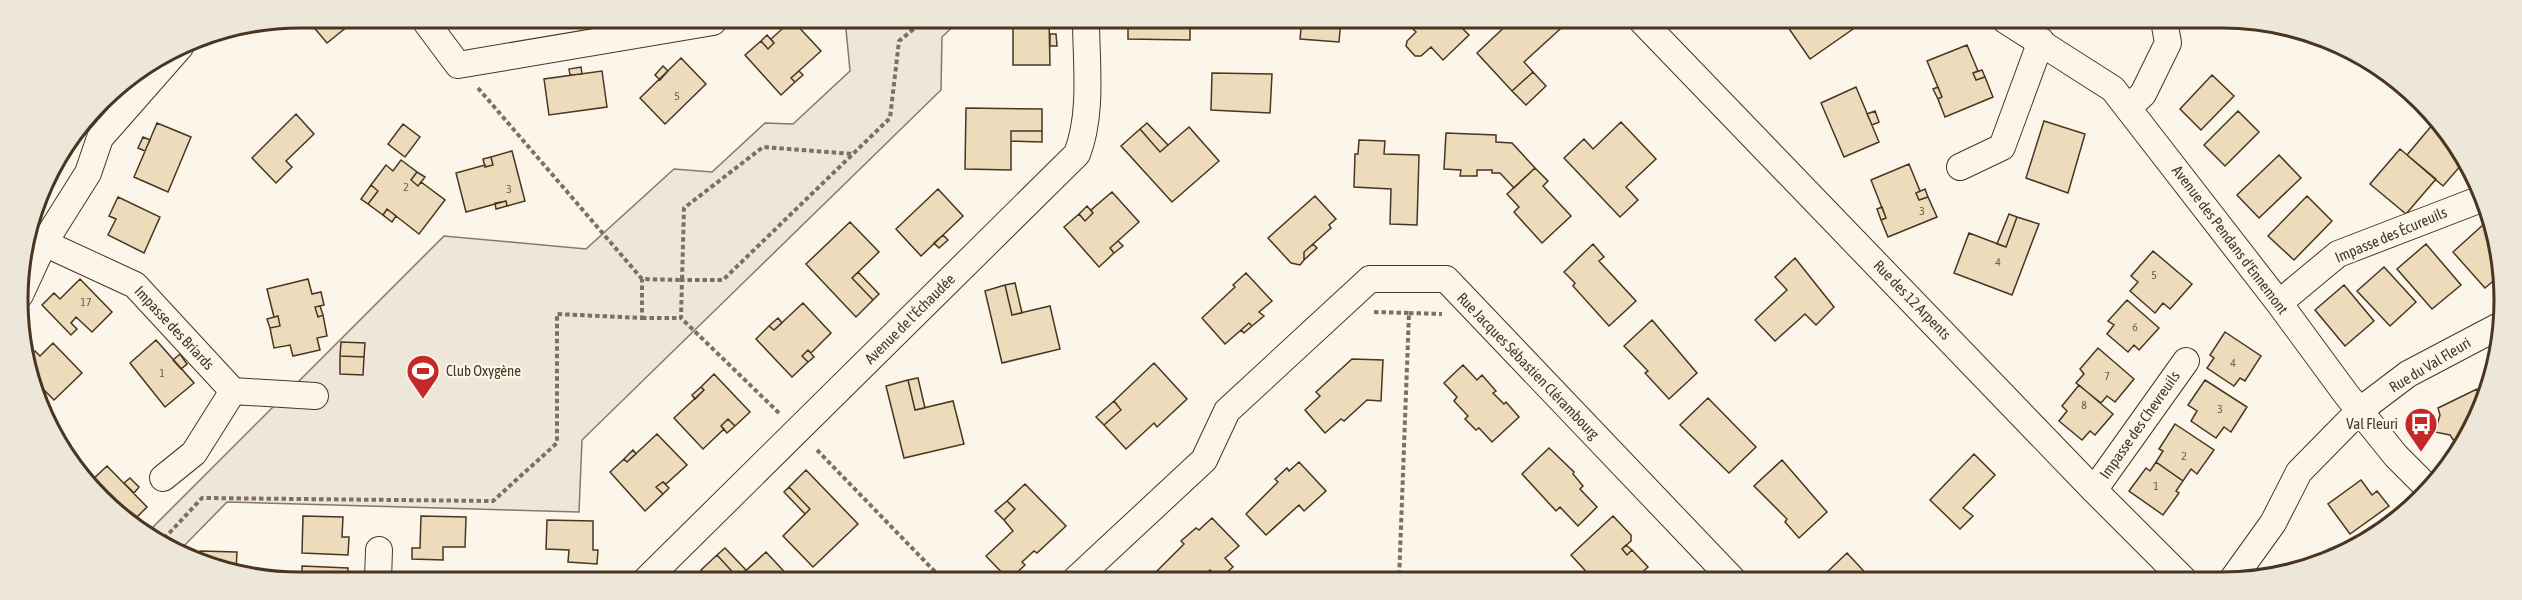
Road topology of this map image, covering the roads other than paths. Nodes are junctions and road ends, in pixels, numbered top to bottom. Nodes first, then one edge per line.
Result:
1 (430, 28) edge
2 (677, 28) edge
3 (1086, 28) edge
4 (1649, 28) edge
5 (2019, 28) edge
6 (2165, 28) edge
7 (2041, 41) junction
8 (164, 65) edge
9 (2128, 108) junction
10 (1960, 167) dead end
11 (2475, 201) edge
12 (44, 243) junction
13 (30, 273) edge
14 (2279, 303) junction
15 (2492, 330) edge
16 (2186, 361) dead end
17 (232, 391) junction
18 (315, 396) dead end
19 (2359, 411) junction
20 (163, 478) dead end
21 (2423, 483) edge
22 (2094, 490) junction
23 (379, 550) dead end
24 (2239, 571) edge
25 (378, 572) edge
26 (654, 572) edge
27 (1084, 572) edge
28 (1725, 572) edge
29 (2176, 572) edge

1 - 2 street
3 - 26 street, Avenue de l'Échaudée
4 - 22 street, Rue des 12 Arpents
5 - 7 street, Avenue des Pendans d'Ennemont
6 - 9 street
7 - 9 street, Avenue des Pendans d'Ennemont
7 - 10 street
8 - 12 street
9 - 14 street, Avenue des Pendans d'Ennemont
11 - 14 street, Impasse des Écureuils
12 - 13 street
12 - 17 street, Impasse des Briards
14 - 19 street, Avenue des Pendans d'Ennemont
15 - 19 street, Rue du Val Fleuri
16 - 22 street, Impasse des Chevreuils
17 - 18 street
17 - 20 street
19 - 21 street, Avenue des Pendans d'Ennemont
19 - 24 street, Rue du Val Fleuri
22 - 29 street, Rue des 12 Arpents
23 - 25 street
27 - 28 street, Rue Jacques Sébastien Clérambourg

